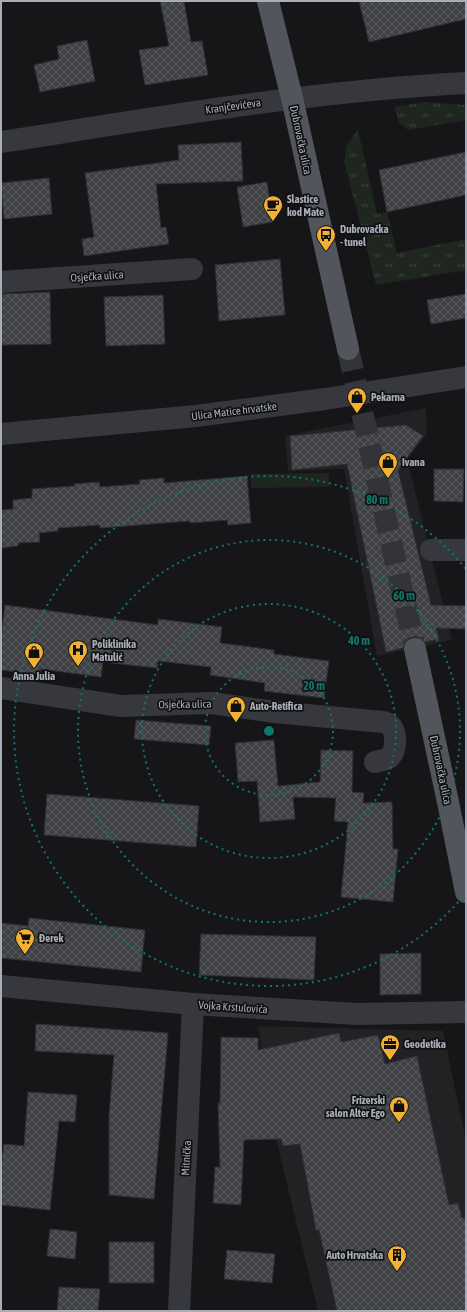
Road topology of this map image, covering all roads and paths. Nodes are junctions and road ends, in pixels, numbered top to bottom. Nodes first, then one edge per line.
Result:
1 (268, 1) edge
2 (466, 84) edge
3 (292, 98) junction
4 (1, 142) edge
5 (192, 269) dead end
6 (1, 282) edge
7 (348, 349) tunnel mouth
8 (466, 377) edge
9 (1, 434) edge
10 (431, 550) dead end
11 (466, 550) edge
12 (415, 649) tunnel mouth
13 (1, 688) edge
14 (375, 762) dead end
15 (466, 892) edge
16 (1, 986) edge
17 (193, 1004) junction
18 (466, 1012) edge
19 (179, 1311) edge

1 - 3 main road, Dubrovačka ulica
2 - 3 street, Kranjčevićeva
3 - 4 street, Kranjčevićeva
3 - 7 main road, Dubrovačka ulica
5 - 6 street, Osječka ulica
8 - 9 street, Ulica Matice hrvatske
10 - 11 street
12 - 15 main road, Dubrovačka ulica
13 - 14 street, Osječka ulica
16 - 17 street, Vojka Krstulovića
17 - 18 street, Vojka Krstulovića
17 - 19 street, Mitnička

